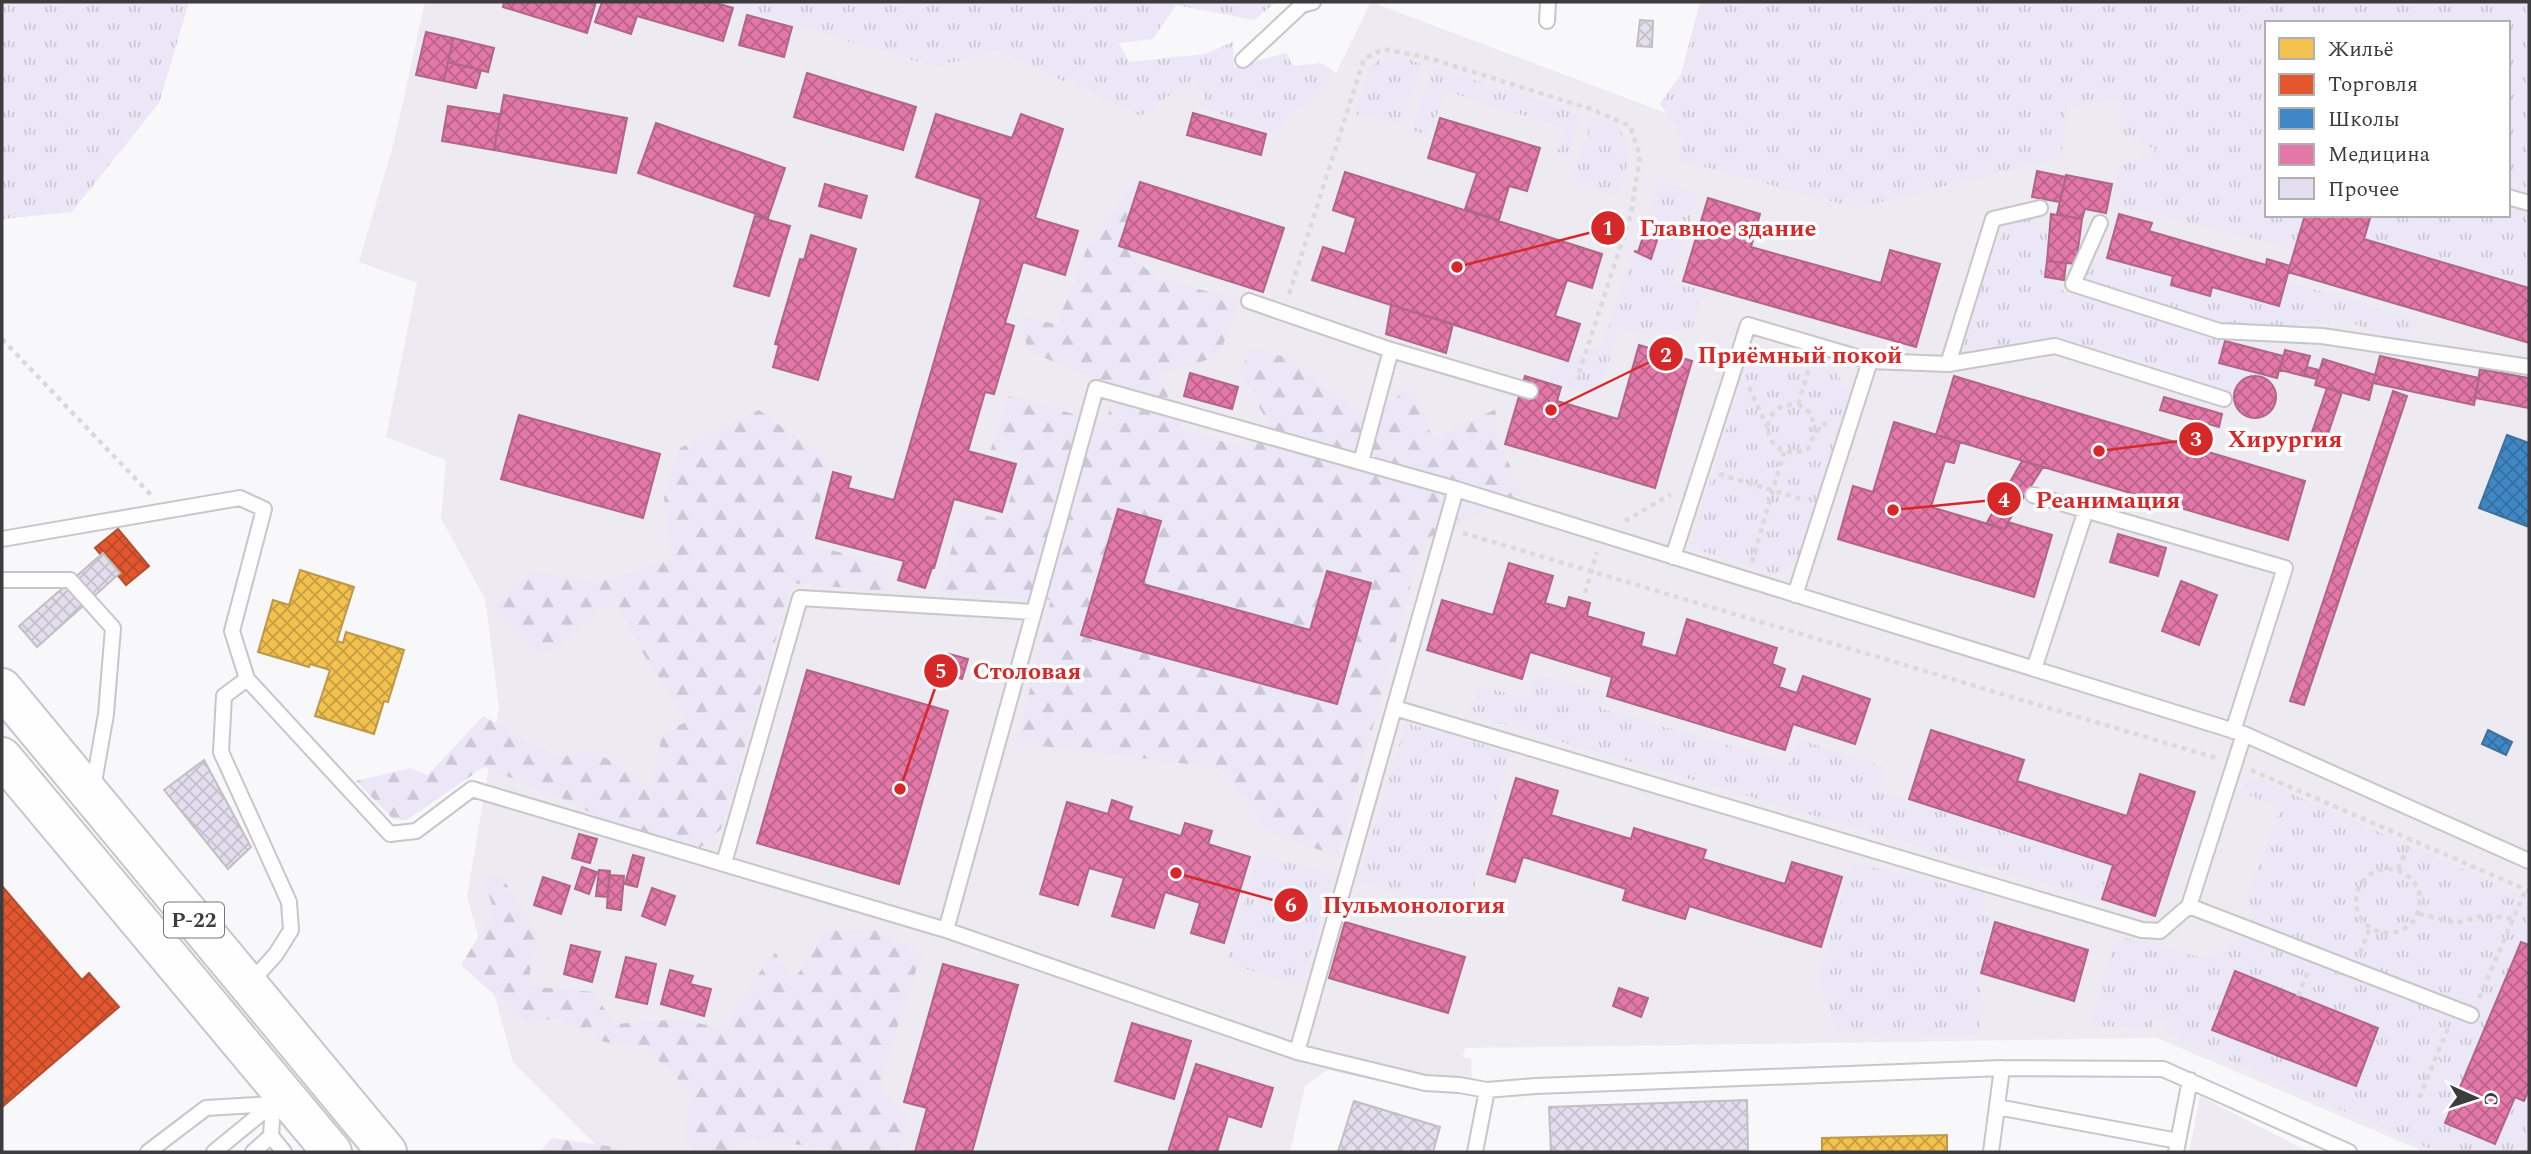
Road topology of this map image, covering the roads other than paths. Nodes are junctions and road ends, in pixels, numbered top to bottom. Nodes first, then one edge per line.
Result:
1 (1312, 2) edge
2 (1548, 2) edge
3 (1547, 21) dead end
4 (1243, 60) dead end
5 (2510, 198) edge
6 (2529, 203) edge
7 (2040, 208) dead end
8 (2100, 223) dead end
9 (1249, 301) dead end
10 (1391, 350) junction
11 (1870, 361) junction
12 (1948, 364) junction
13 (2529, 368) edge
14 (1530, 391) dead end
15 (2224, 399) dead end
16 (1361, 463) junction
17 (1456, 489) junction
18 (2033, 495) dead end
19 (2086, 510) junction
20 (2, 539) edge
21 (1673, 557) junction
22 (2, 579) edge
23 (1795, 595) junction
24 (1034, 612) junction
25 (2034, 669) junction
26 (247, 679) junction
27 (2, 688) edge
28 (1395, 708) junction
29 (2238, 733) junction
30 (2, 757) edge
31 (92, 796) junction
32 (2529, 861) edge
33 (724, 863) junction
34 (2189, 906) junction
35 (946, 930) junction
36 (248, 985) junction
37 (2471, 1014) road end
38 (1297, 1052) junction
39 (2002, 1068) junction
40 (2190, 1080) junction
41 (1487, 1090) junction
42 (279, 1099) junction
43 (1997, 1107) junction
44 (271, 1136) junction
45 (2177, 1147) edge
46 (148, 1152) edge
47 (214, 1152) edge
48 (253, 1152) edge
49 (285, 1152) edge
50 (332, 1152) edge
51 (387, 1152) edge
52 (1475, 1152) edge
53 (1991, 1152) edge
54 (2349, 1152) edge

1 - 4 lane
2 - 3 lane
5 - 6 lane
7 - 12 lane
8 - 13 lane
9 - 10 lane
10 - 14 lane
10 - 16 lane
11 - 12 lane
11 - 21 lane
11 - 23 lane
12 - 15 lane
16 - 17 lane
16 - 24 lane
17 - 21 lane
17 - 28 lane
18 - 19 lane
19 - 25 lane
19 - 29 lane
20 - 26 lane
21 - 23 lane
22 - 31 lane
23 - 25 lane
24 - 33 lane
24 - 35 lane
25 - 29 lane
26 - 33 lane
26 - 36 lane
27 - 31 highway, Р-22
28 - 34 lane
28 - 38 lane
29 - 32 lane
29 - 34 lane
30 - 42 highway, Р-22
31 - 36 highway, Р-22
33 - 35 lane
34 - 37 lane
35 - 38 lane
36 - 51 highway, Р-22
38 - 41 lane
39 - 40 lane
39 - 41 lane
39 - 43 lane
40 - 45 lane
40 - 54 lane
41 - 52 lane
42 - 44 lane
42 - 46 lane
42 - 47 lane
42 - 50 highway, Р-22
43 - 45 lane
43 - 53 lane
44 - 48 lane
44 - 49 lane

